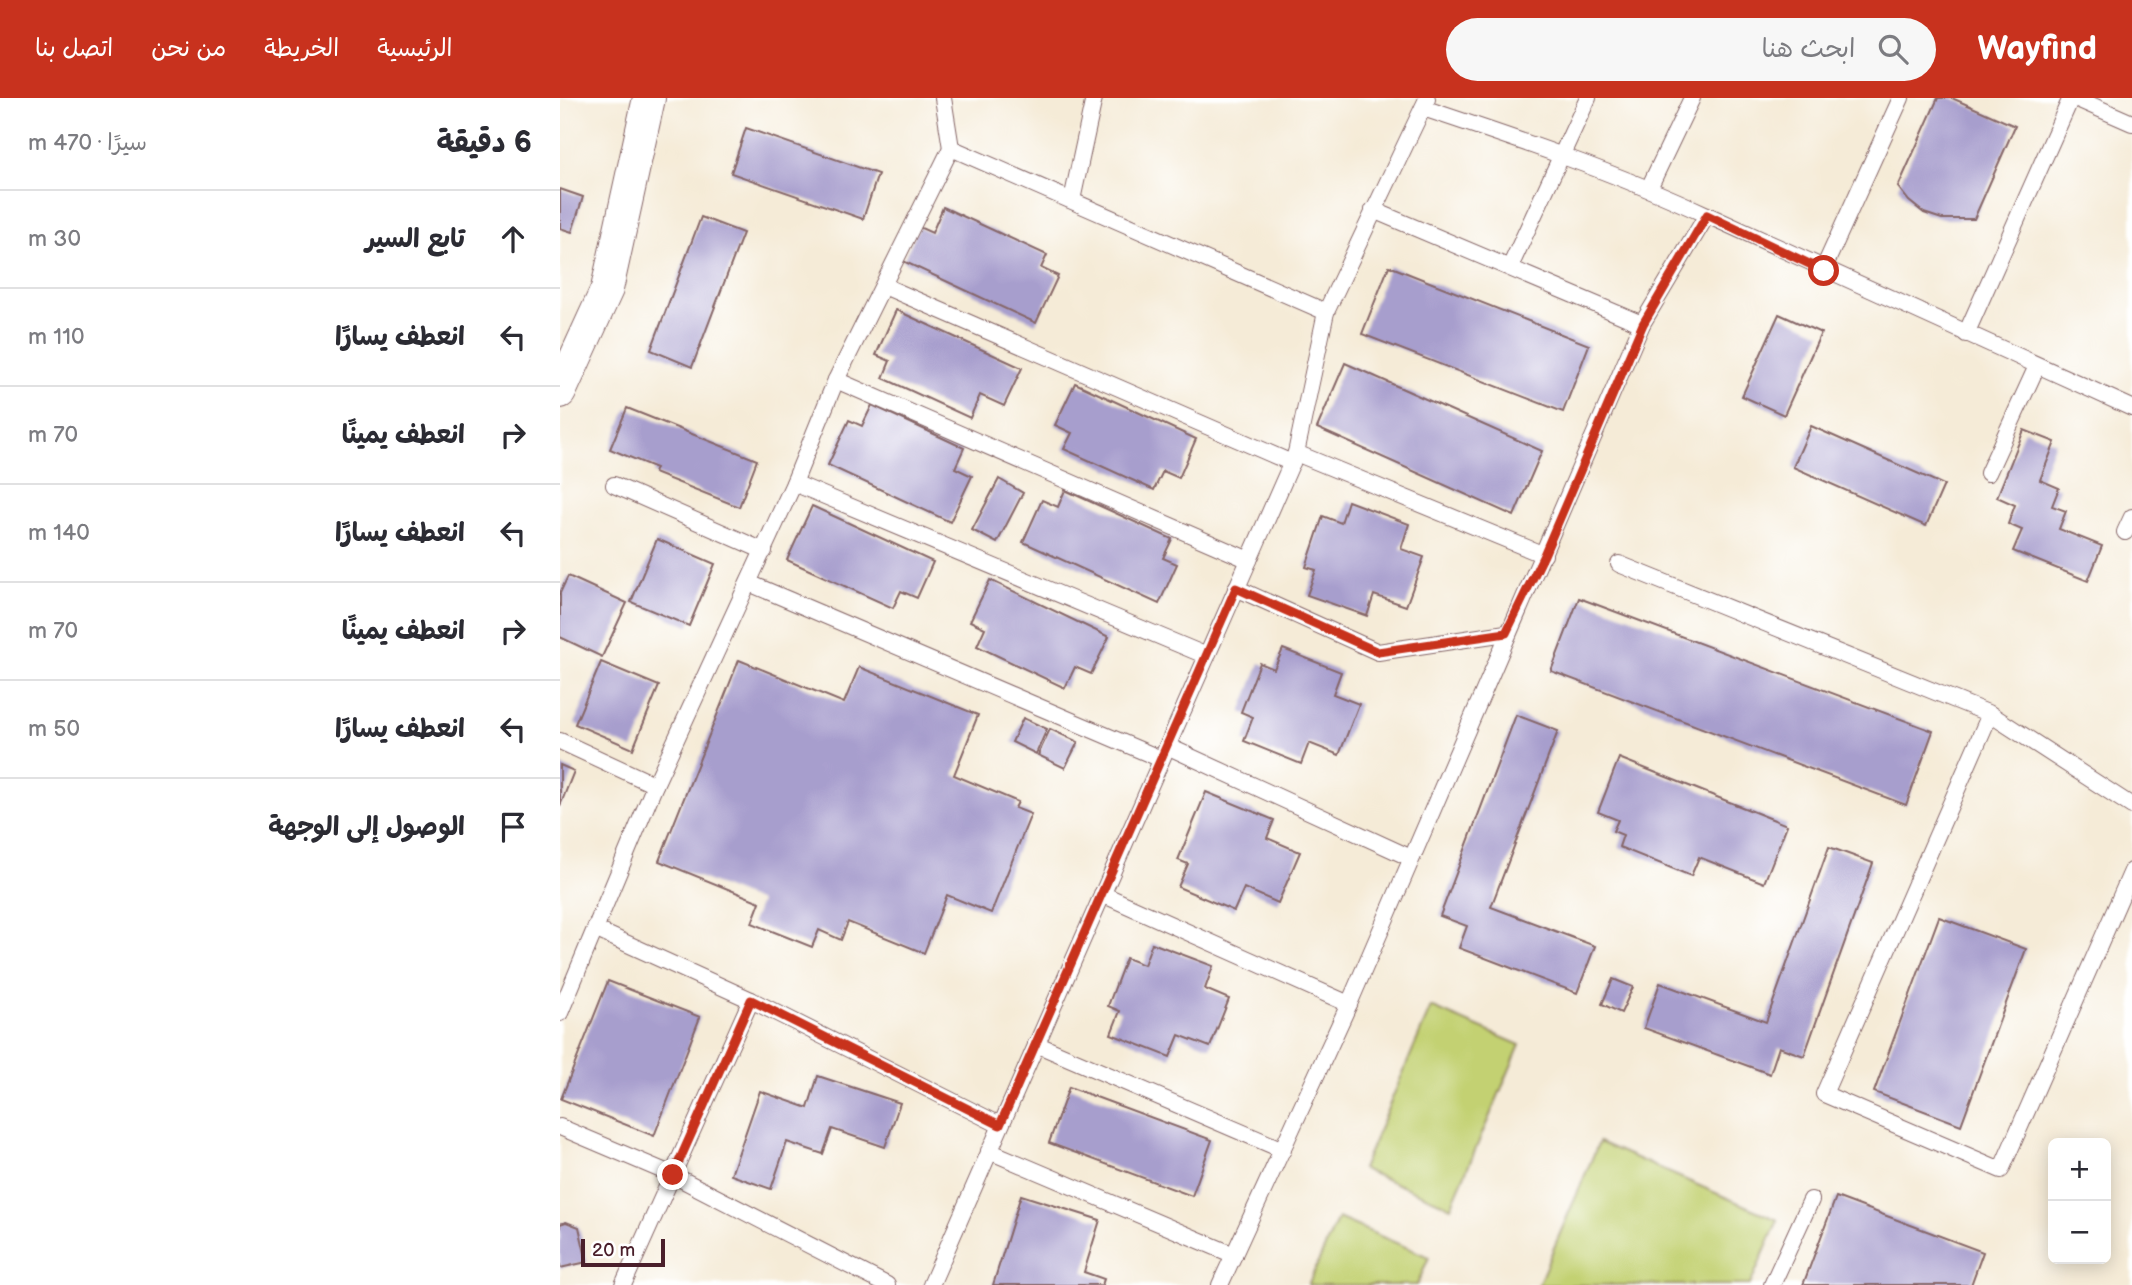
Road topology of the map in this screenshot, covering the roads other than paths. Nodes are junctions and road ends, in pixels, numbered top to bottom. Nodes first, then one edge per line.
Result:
1 (649, 98) edge
2 (943, 98) edge
3 (1094, 98) edge
4 (1588, 98) edge
5 (1692, 98) edge
6 (1901, 98) edge
7 (2073, 98) edge
8 (1425, 103) edge
9 (2132, 123) edge
10 (951, 148) junction
11 (1563, 155) junction
12 (1649, 188) junction
13 (1072, 200) junction
14 (1373, 210) junction
15 (1707, 215) junction
16 (1510, 267) junction
17 (1824, 271) junction
18 (884, 286) junction
19 (1326, 313) junction
20 (1643, 324) junction
21 (1966, 334) junction
22 (2037, 366) junction
23 (835, 380) junction
24 (560, 393) edge
25 (2130, 403) edge
26 (1294, 458) junction
27 (1989, 473) dead end
28 (794, 483) junction
29 (614, 485) dead end
30 (2132, 517) edge
31 (2125, 532) dead end
32 (764, 551) junction
33 (1544, 555) junction
34 (1249, 560) junction
35 (1619, 564) dead end
36 (749, 583) junction
37 (1236, 588) junction
38 (1506, 633) junction
39 (1207, 656) junction
40 (1990, 714) junction
41 (560, 741) edge
42 (1164, 753) junction
43 (655, 785) junction
44 (2132, 806) edge
45 (1411, 858) junction
46 (2132, 871) edge
47 (1102, 894) junction
48 (597, 930) junction
49 (751, 1000) junction
50 (1349, 1003) junction
51 (562, 1004) edge
52 (1036, 1044) junction
53 (1000, 1125) junction
54 (560, 1126) edge
55 (1283, 1150) junction
56 (989, 1151) junction
57 (673, 1175) junction
58 (1811, 1200) dead end
59 (1234, 1255) junction
60 (623, 1285) edge
61 (887, 1285) edge
62 (931, 1285) edge
63 (1220, 1285) edge
64 (1772, 1285) edge

1 - 24 street
2 - 10 lane
3 - 13 lane
4 - 11 lane
5 - 12 lane
6 - 17 lane
7 - 9 lane
7 - 21 lane
8 - 11 lane
8 - 14 lane
10 - 13 lane
10 - 18 lane
11 - 12 lane
11 - 16 lane
12 - 15 lane
13 - 19 lane
14 - 16 lane
14 - 19 lane
15 - 17 lane
15 - 20 lane
16 - 20 lane
17 - 21 lane
18 - 23 lane
18 - 26 lane
19 - 26 lane
20 - 33 lane
21 - 22 lane
22 - 25 lane
22 - 27 lane
23 - 28 lane
23 - 34 lane
26 - 33 lane
26 - 34 lane
28 - 32 lane
28 - 39 lane
29 - 32 lane
30 - 31 lane
32 - 36 lane
33 - 38 lane
34 - 37 lane
35 - 40 lane
36 - 42 lane
36 - 43 lane
37 - 38 lane
37 - 39 lane
38 - 45 lane
39 - 42 lane
40 - 44 lane
40 - 46 lane
41 - 43 lane
42 - 45 lane
42 - 47 lane
43 - 48 lane
45 - 50 lane
47 - 50 lane
47 - 52 lane
48 - 49 lane
48 - 51 lane
49 - 53 lane
49 - 57 lane
50 - 55 lane
52 - 53 lane
52 - 55 lane
53 - 56 lane
54 - 57 lane
55 - 59 lane
56 - 59 lane
56 - 62 lane
57 - 60 lane
57 - 61 lane
58 - 64 lane
59 - 63 lane

